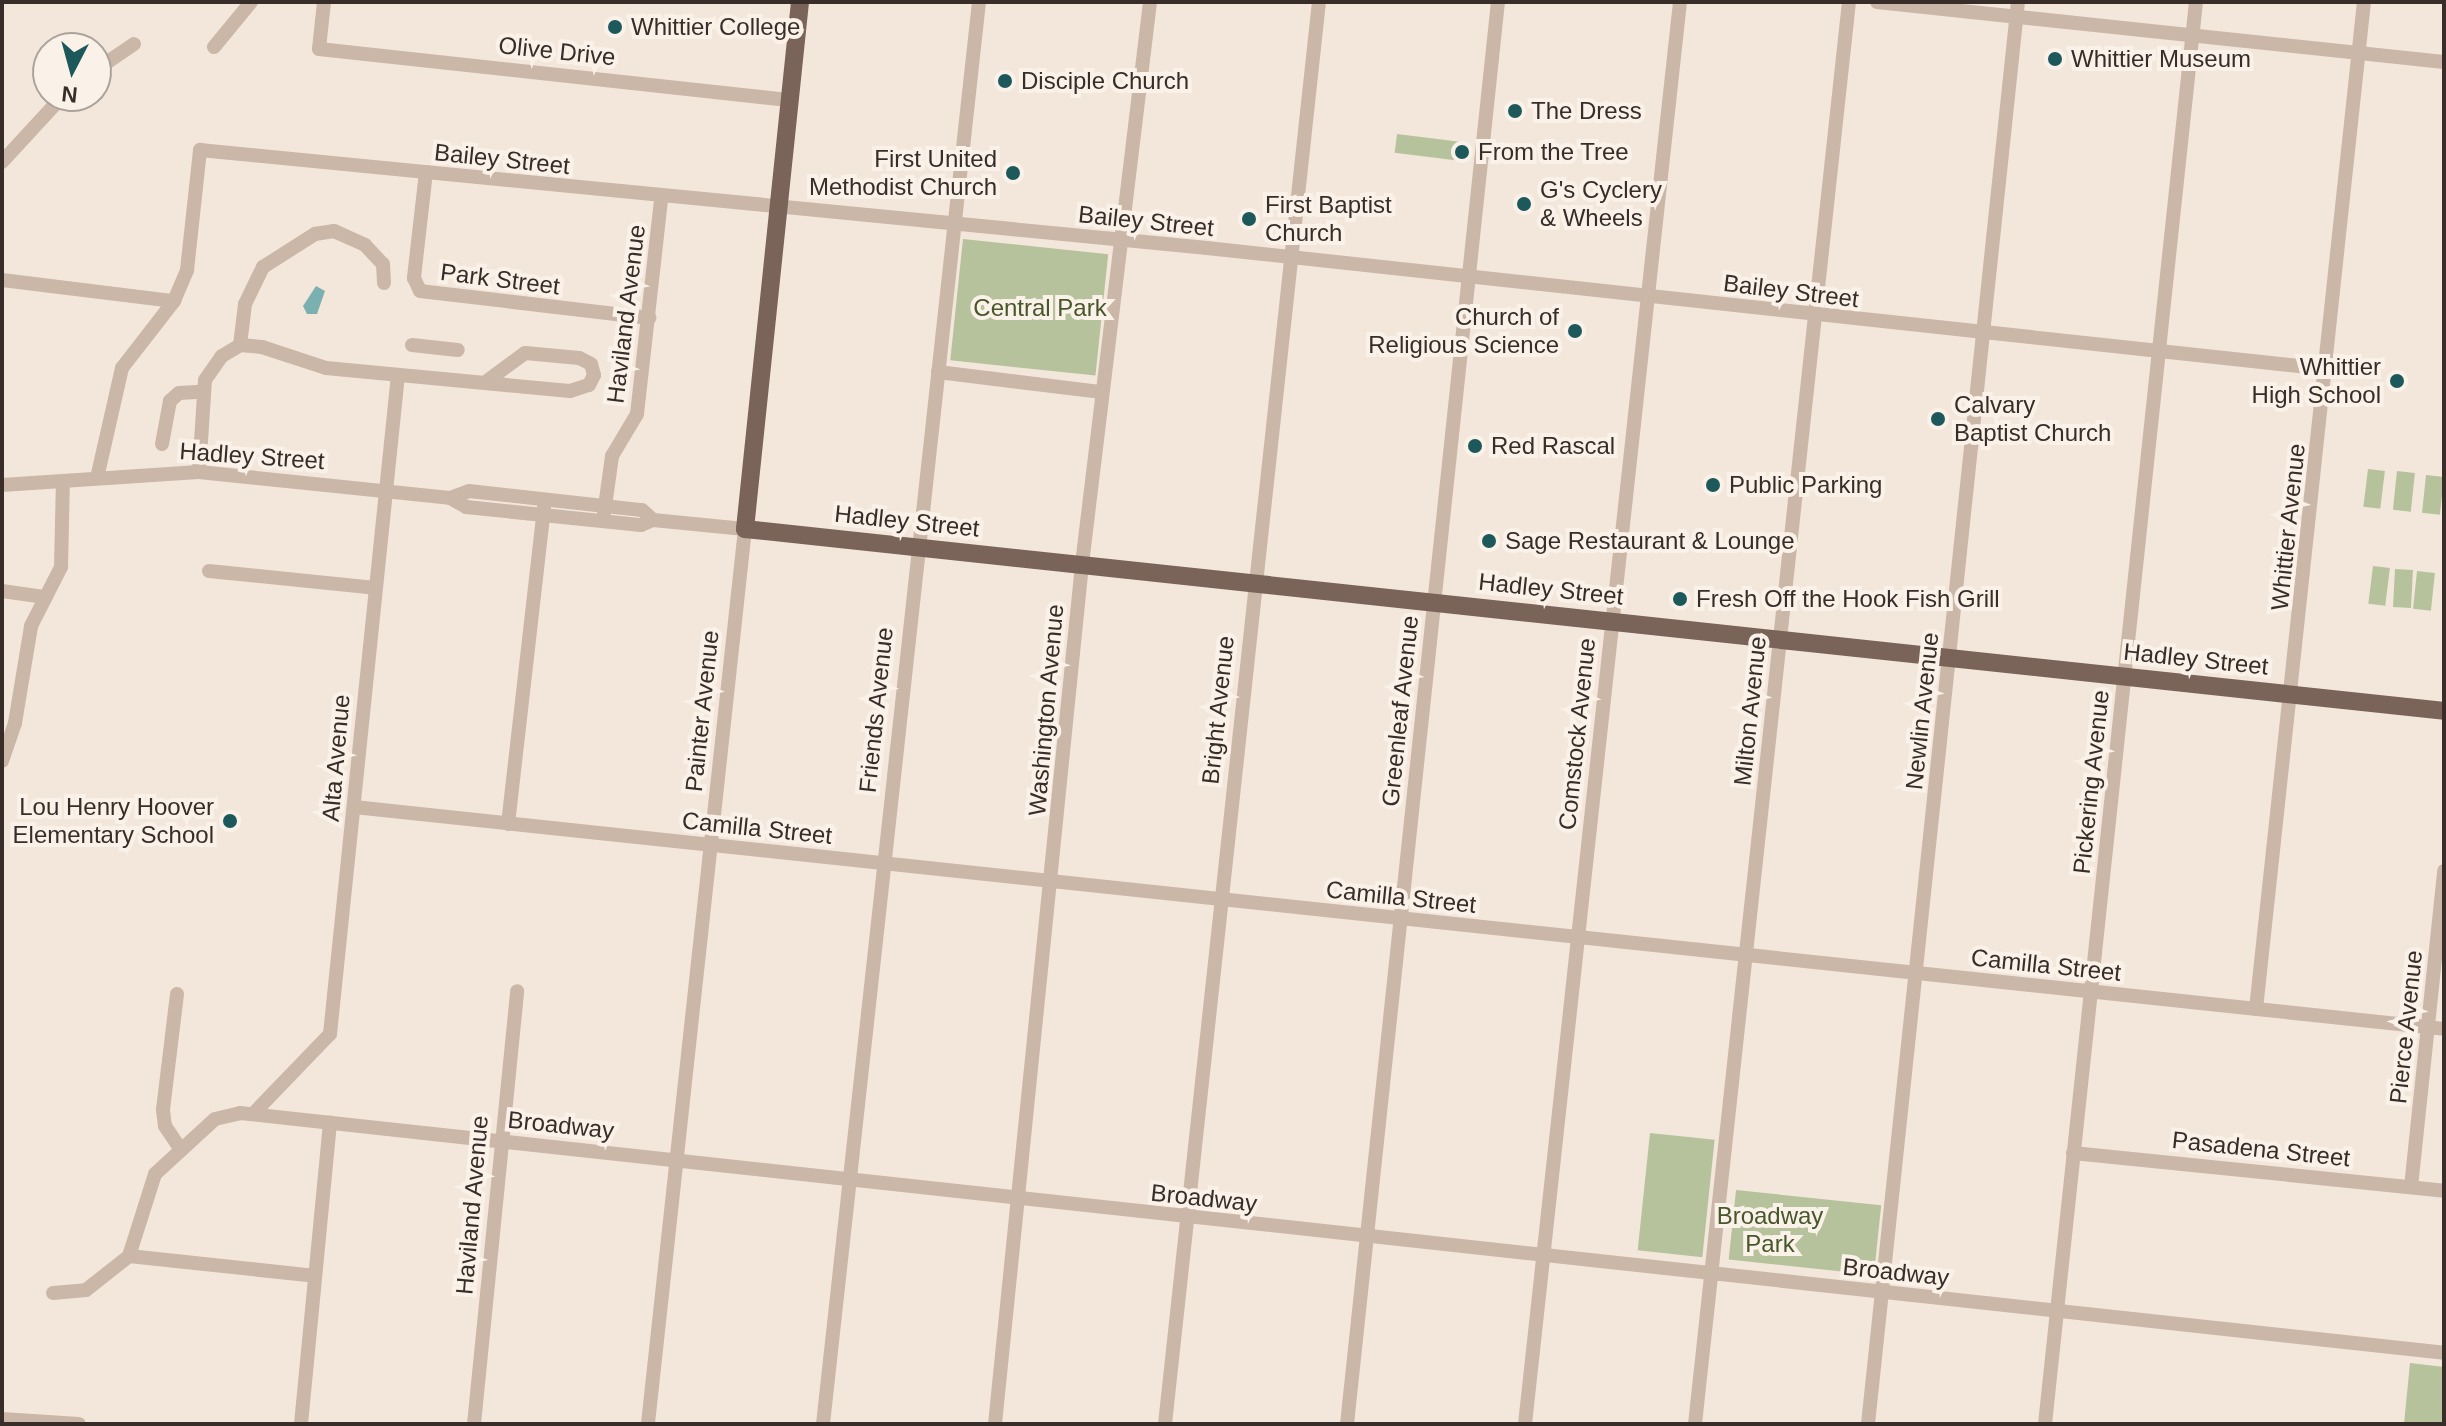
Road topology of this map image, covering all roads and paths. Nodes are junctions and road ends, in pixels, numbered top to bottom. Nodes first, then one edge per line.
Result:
1 (251, 2) edge
2 (324, 2) edge
3 (800, 2) edge
4 (979, 2) edge
5 (1150, 2) edge
6 (1319, 2) edge
7 (1498, 2) edge
8 (1680, 2) edge
9 (1849, 2) edge
10 (1877, 2) edge
11 (2196, 2) edge
12 (2364, 2) edge
13 (2017, 9) edge
14 (2192, 36) junction
15 (134, 44) dead end
16 (214, 47) dead end
17 (2359, 53) junction
18 (112, 59) edge
19 (2444, 62) edge
20 (790, 100) junction
21 (48, 112) edge
22 (2, 162) edge
23 (426, 172) junction
24 (661, 199) junction
25 (779, 207) junction
26 (953, 223) junction
27 (1122, 241) junction
28 (1293, 258) junction
29 (1468, 276) junction
30 (2, 280) edge
31 (384, 283) dead end
32 (1649, 297) junction
33 (174, 301) junction
34 (1814, 316) junction
35 (649, 318) junction
36 (1984, 335) junction
37 (240, 345) junction
38 (412, 345) dead end
39 (432, 348) junction
40 (458, 350) dead end
41 (2158, 353) junction
42 (2327, 369) junction
43 (938, 372) junction
44 (398, 375) junction
45 (431, 376) junction
46 (487, 381) junction
47 (201, 392) junction
48 (1102, 392) junction
49 (162, 444) dead end
50 (199, 472) junction
51 (97, 478) junction
52 (63, 482) junction
53 (2, 485) edge
54 (385, 491) junction
55 (544, 507) junction
56 (604, 514) junction
57 (745, 529) junction
58 (916, 545) junction
59 (1082, 564) junction
60 (209, 571) dead end
61 (1254, 582) junction
62 (375, 588) junction
63 (2, 591) edge
64 (44, 597) junction
65 (1433, 600) junction
66 (1612, 620) junction
67 (1780, 639) junction
68 (1950, 656) junction
69 (2125, 675) junction
70 (2292, 694) junction
71 (2444, 711) edge
72 (5, 745) edge
73 (2, 761) edge
74 (354, 807) junction
75 (508, 824) junction
76 (711, 845) junction
77 (882, 863) junction
78 (2444, 874) edge
79 (1051, 881) junction
80 (1221, 899) junction
81 (1400, 918) junction
82 (1577, 937) junction
83 (1746, 955) junction
84 (1917, 973) junction
85 (517, 991) dead end
86 (2090, 992) junction
87 (177, 994) dead end
88 (2256, 1009) junction
89 (2426, 1027) junction
90 (2444, 1029) edge
91 (253, 1114) junction
92 (330, 1122) junction
93 (499, 1141) junction
94 (181, 1150) junction
95 (2073, 1153) junction
96 (677, 1164) junction
97 (849, 1183) junction
98 (2411, 1187) junction
99 (2444, 1191) edge
100 (1019, 1201) junction
101 (1186, 1219) junction
102 (1367, 1238) junction
103 (129, 1256) junction
104 (1543, 1257) junction
105 (1710, 1274) junction
106 (315, 1276) junction
107 (53, 1293) dead end
108 (1882, 1293) junction
109 (2057, 1311) junction
110 (2444, 1353) edge
111 (2, 1419) edge
112 (79, 1424) edge
113 (301, 1424) edge
114 (474, 1424) edge
115 (648, 1424) edge
116 (823, 1424) edge
117 (995, 1424) edge
118 (1165, 1424) edge
119 (1347, 1424) edge
120 (1525, 1424) edge
121 (1695, 1424) edge
122 (1868, 1424) edge
123 (2045, 1424) edge

1 - 16 street
2 - 20 street, Olive Drive
3 - 20 main road, Painter Avenue
4 - 26 street, Friends Avenue
5 - 27 street, Washington Avenue
6 - 28 street, Bright Avenue
7 - 29 street, Greenleaf Avenue
8 - 32 street, Comstock Avenue
9 - 34 street, Milton Avenue
10 - 13 street
11 - 14 street, Pickering Avenue
12 - 17 street, Whittier Avenue
13 - 14 street
13 - 36 street, Newlin Avenue
14 - 17 street
14 - 41 street, Pickering Avenue
15 - 18 street
17 - 19 street
17 - 42 street, Whittier Avenue
20 - 25 main road, Painter Avenue
21 - 22 street
23 - 24 street, Bailey Street
23 - 33 street, Bailey Street
23 - 35 street, Park Street
24 - 25 street, Bailey Street
24 - 35 street, Haviland Avenue
25 - 26 street, Bailey Street
25 - 57 main road, Painter Avenue
26 - 27 street, Bailey Street
26 - 43 street, Friends Avenue
27 - 28 street, Bailey Street
27 - 48 street, Washington Avenue
28 - 29 street, Bailey Street
28 - 61 street, Bright Avenue
29 - 32 street, Bailey Street
29 - 65 street, Greenleaf Avenue
30 - 33 street
31 - 37 street
32 - 34 street, Bailey Street
32 - 66 street, Comstock Avenue
33 - 51 street
34 - 36 street, Bailey Street
34 - 67 street, Milton Avenue
35 - 56 street, Haviland Avenue
36 - 41 street, Bailey Street
36 - 68 street, Newlin Avenue
37 - 44 street
37 - 47 street
38 - 39 street
39 - 40 street
39 - 45 street
41 - 42 street, Bailey Street
41 - 69 street, Pickering Avenue
42 - 70 street, Whittier Avenue
43 - 48 street
43 - 58 street, Friends Avenue
44 - 45 street
44 - 54 street, Alta Avenue
45 - 46 street
46 - 46 street
47 - 49 street
47 - 50 street
48 - 59 street, Washington Avenue
50 - 51 street, Hadley Street
50 - 54 street, Hadley Street
51 - 52 street, Hadley Street
52 - 53 street, Hadley Street
52 - 64 street
54 - 55 street, Hadley Street
54 - 62 street, Alta Avenue
55 - 56 street, Hadley Street
55 - 75 street
56 - 57 street, Hadley Street
57 - 58 main road, Hadley Street
57 - 76 street, Painter Avenue
58 - 59 main road, Hadley Street
58 - 77 street, Friends Avenue
59 - 61 main road, Hadley Street
59 - 79 street, Washington Avenue
60 - 62 street
61 - 65 main road, Hadley Street
61 - 80 street, Bright Avenue
62 - 74 street, Alta Avenue
63 - 64 street
64 - 72 street
65 - 66 main road, Hadley Street
65 - 81 street, Greenleaf Avenue
66 - 67 main road, Hadley Street
66 - 82 street, Comstock Avenue
67 - 68 main road, Hadley Street
67 - 83 street, Milton Avenue
68 - 69 main road, Hadley Street
68 - 84 street, Newlin Avenue
69 - 70 main road, Hadley Street
69 - 86 street, Pickering Avenue
70 - 71 main road, Hadley Street
70 - 88 street, Whittier Avenue
72 - 73 street
74 - 75 street, Camilla Street
74 - 91 street, Alta Avenue
75 - 76 street, Camilla Street
76 - 77 street, Camilla Street
76 - 96 street, Painter Avenue
77 - 79 street, Camilla Street
77 - 97 street, Friends Avenue
78 - 89 street, Pierce Avenue
79 - 80 street, Camilla Street
79 - 100 street, Washington Avenue
80 - 81 street, Camilla Street
80 - 101 street, Bright Avenue
81 - 82 street, Camilla Street
81 - 102 street, Greenleaf Avenue
82 - 83 street, Camilla Street
82 - 104 street, Comstock Avenue
83 - 84 street, Camilla Street
83 - 105 street, Milton Avenue
84 - 86 street, Camilla Street
84 - 108 street, Newlin Avenue
85 - 93 street, Haviland Avenue
86 - 88 street, Camilla Street
86 - 95 street, Pickering Avenue
87 - 94 street
88 - 89 street, Camilla Street
89 - 90 street, Camilla Street
89 - 98 street, Pierce Avenue
91 - 92 street, Broadway
91 - 94 street, Broadway
92 - 93 street, Broadway
92 - 106 street
93 - 96 street, Broadway
93 - 114 street, Haviland Avenue
94 - 103 street, Broadway
95 - 98 street, Pasadena Street
95 - 109 street, Pickering Avenue
96 - 97 street, Broadway
96 - 115 street, Painter Avenue
97 - 100 street, Broadway
97 - 116 street, Friends Avenue
98 - 99 street, Pasadena Street
100 - 101 street, Broadway
100 - 117 street, Washington Avenue
101 - 102 street, Broadway
101 - 118 street, Bright Avenue
102 - 104 street, Broadway
102 - 119 street, Greenleaf Avenue
103 - 106 street
103 - 107 street
104 - 105 street, Broadway
104 - 120 street, Comstock Avenue
105 - 108 street, Broadway
105 - 121 street, Milton Avenue
106 - 113 street
108 - 109 street, Broadway
108 - 122 street, Newlin Avenue
109 - 110 street, Broadway
109 - 123 street, Pickering Avenue
111 - 112 street

